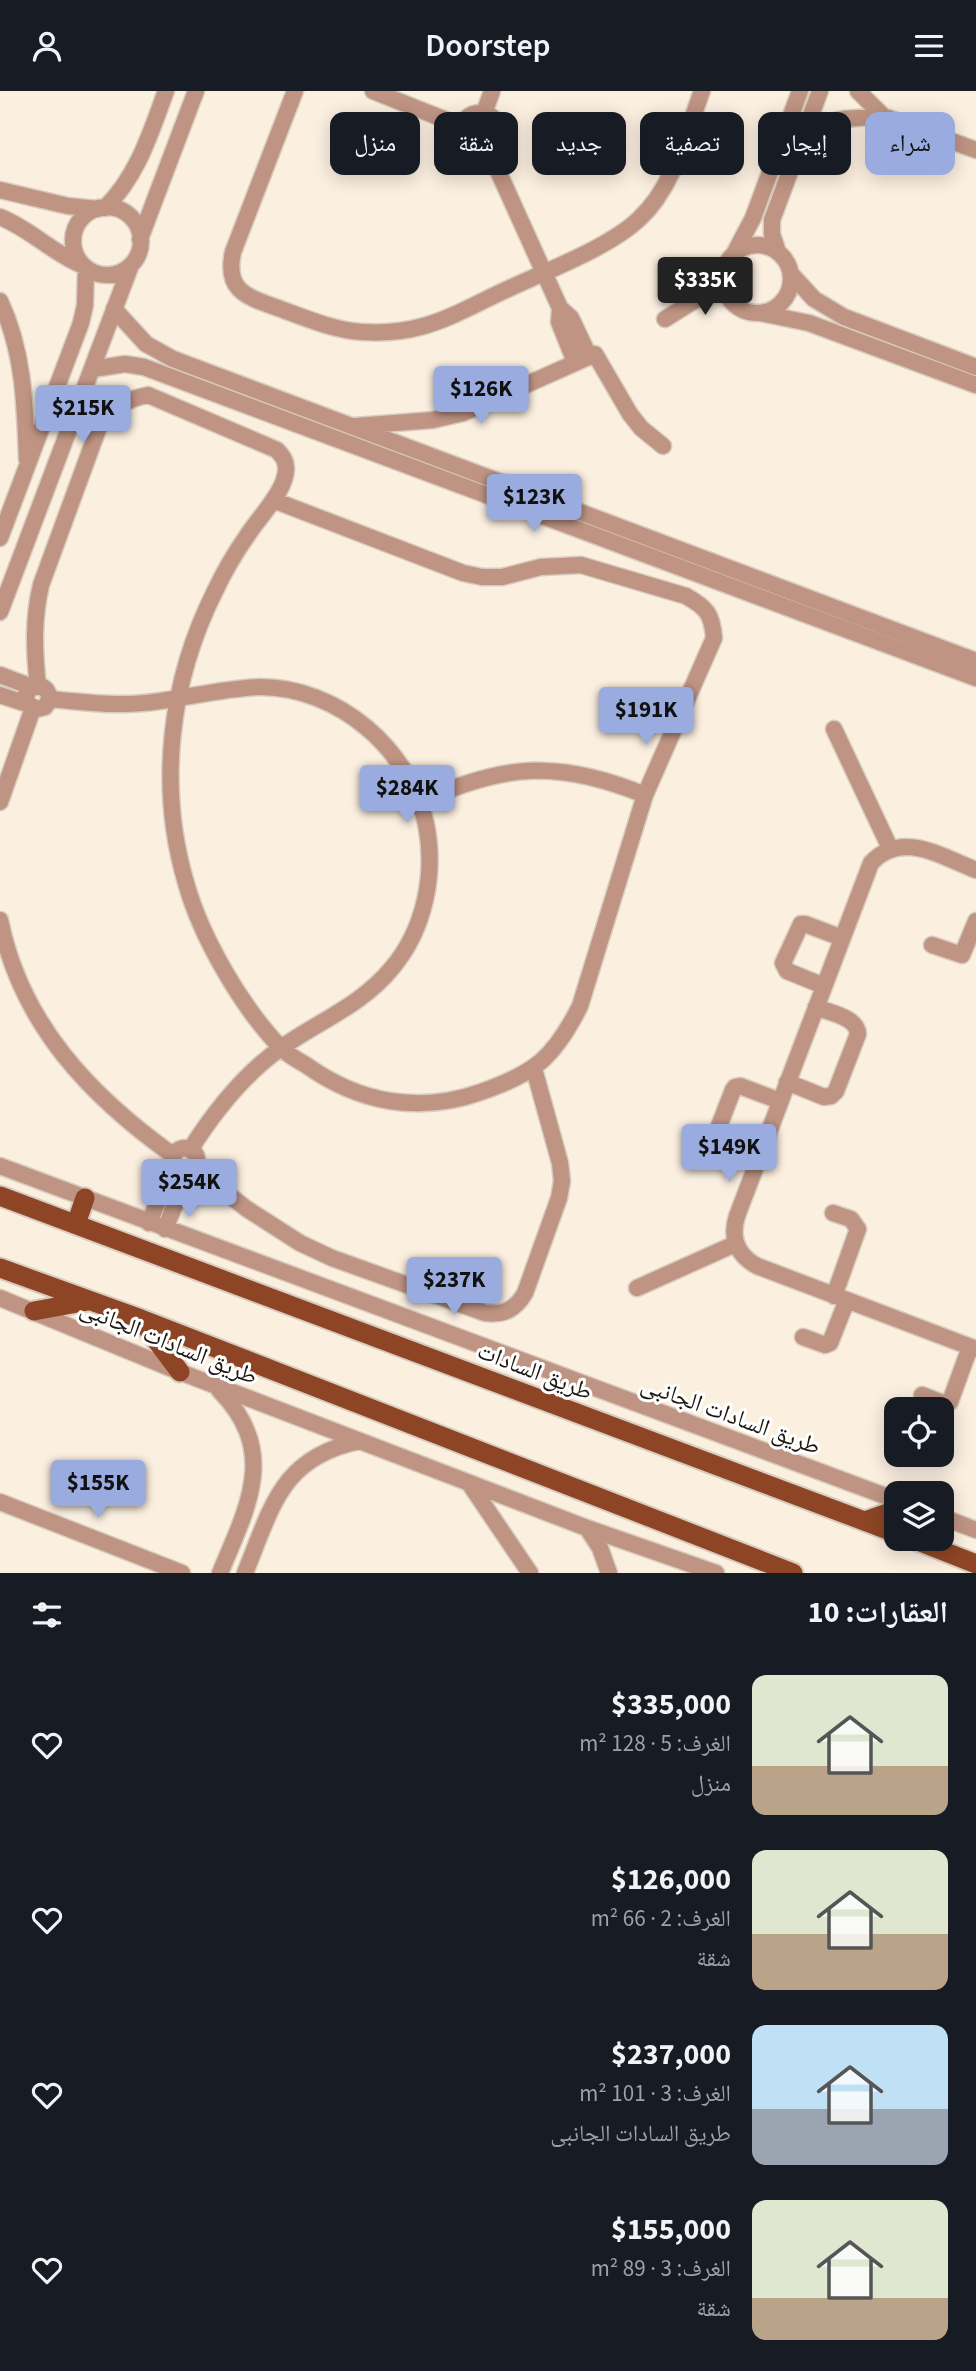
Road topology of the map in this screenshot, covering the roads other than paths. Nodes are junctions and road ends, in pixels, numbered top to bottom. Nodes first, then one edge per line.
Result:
1 (166, 91) edge
2 (196, 91) edge
3 (295, 91) edge
4 (373, 91) edge
5 (492, 91) edge
6 (702, 91) edge
7 (800, 91) edge
8 (820, 91) edge
9 (858, 91) edge
10 (484, 112) edge
11 (792, 112) edge
12 (812, 112) edge
13 (880, 112) edge
14 (434, 115) edge
15 (955, 143) edge
16 (976, 151) edge
17 (500, 175) edge
18 (769, 175) edge
19 (789, 175) edge
20 (0, 190) edge
21 (102, 208) junction
22 (0, 217) edge
23 (140, 239) junction
24 (778, 252) junction
25 (732, 257) junction
26 (131, 265) junction
27 (85, 267) junction
28 (543, 273) junction
29 (791, 274) junction
30 (724, 282) junction
31 (0, 301) edge
32 (114, 309) junction
33 (760, 313) junction
34 (665, 319) dead end
35 (586, 357) junction
36 (173, 359) junction
37 (976, 367) edge
38 (93, 369) junction
39 (166, 376) junction
40 (976, 385) edge
41 (350, 426) junction
42 (663, 446) dead end
43 (27, 466) junction
44 (273, 500) junction
45 (0, 538) edge
46 (722, 566) junction
47 (716, 582) junction
48 (0, 612) edge
49 (976, 661) edge
50 (0, 675) edge
51 (976, 678) edge
52 (35, 686) junction
53 (0, 695) edge
54 (49, 699) junction
55 (177, 699) junction
56 (30, 706) junction
57 (834, 729) dead end
58 (645, 795) junction
59 (0, 802) edge
60 (421, 802) junction
61 (891, 848) junction
62 (976, 870) edge
63 (0, 920) edge
64 (976, 921) edge
65 (842, 938) junction
66 (932, 945) dead end
67 (824, 986) junction
68 (816, 1007) junction
69 (281, 1048) junction
70 (534, 1069) junction
71 (787, 1082) junction
72 (780, 1101) junction
73 (762, 1150) junction
74 (182, 1165) junction
75 (0, 1166) edge
76 (0, 1196) edge
77 (85, 1198) junction
78 (833, 1213) dead end
79 (149, 1223) junction
80 (76, 1224) junction
81 (165, 1229) junction
82 (735, 1244) junction
83 (0, 1268) edge
84 (637, 1288) dead end
85 (0, 1298) edge
86 (840, 1298) junction
87 (89, 1301) junction
88 (34, 1311) junction
89 (141, 1319) junction
90 (803, 1337) dead end
91 (973, 1348) edge
92 (180, 1373) junction
93 (215, 1385) junction
94 (922, 1395) dead end
95 (360, 1441) junction
96 (469, 1483) junction
97 (884, 1496) edge
98 (0, 1501) edge
99 (884, 1514) edge
100 (865, 1521) junction
101 (954, 1522) edge
102 (587, 1528) junction
103 (884, 1528) edge
104 (976, 1530) edge
105 (943, 1551) edge
106 (976, 1564) edge
107 (183, 1573) edge
108 (220, 1573) edge
109 (245, 1573) edge
110 (530, 1573) edge
111 (609, 1573) edge
112 (716, 1573) edge
113 (793, 1573) edge

1 - 21 street
2 - 23 street
3 - 28 street
4 - 14 street
5 - 10 street
6 - 28 street
7 - 11 street
8 - 12 street
9 - 13 street
15 - 16 street
17 - 28 street
18 - 25 street
19 - 24 street
20 - 21 street
21 - 23 street
21 - 27 street
22 - 27 street
23 - 26 street
24 - 25 street
24 - 29 street
25 - 30 street
26 - 27 street
26 - 32 street
27 - 43 street
28 - 35 street
29 - 33 street
29 - 37 street
30 - 33 street
30 - 34 street
31 - 43 street
32 - 36 street
32 - 38 street
33 - 40 street
35 - 41 street
35 - 42 street
36 - 39 street
36 - 41 street
38 - 39 street
38 - 48 street
39 - 47 street
41 - 46 street
43 - 45 street
44 - 52 street
44 - 55 street
44 - 58 street
46 - 47 street
46 - 49 street
47 - 51 street
50 - 52 street
52 - 54 street
52 - 56 street
53 - 56 street
54 - 55 street
54 - 56 street
55 - 60 street
55 - 69 street
56 - 59 street
57 - 61 street
58 - 60 street
58 - 70 street
60 - 69 street
61 - 62 street
61 - 65 street
63 - 74 street
64 - 66 street
65 - 67 street
65 - 67 street
67 - 68 street
68 - 71 street
68 - 71 street
69 - 70 street
69 - 74 street
70 - 74 street
71 - 72 street
72 - 73 street
72 - 73 street
73 - 82 street
74 - 79 street
74 - 81 street
75 - 77 street, طريق السادات الجانبى
76 - 80 main road, طريق السادات
77 - 79 street, طريق السادات الجانبى
77 - 80 main road
78 - 86 street
79 - 81 street, طريق السادات الجانبى
80 - 100 main road, طريق السادات
81 - 97 street, طريق السادات الجانبى
82 - 84 street
82 - 86 street
83 - 87 main road
85 - 88 street, طريق السادات الجانبى
86 - 90 street
86 - 91 street
87 - 88 main road
87 - 89 main road
88 - 92 street, طريق السادات الجانبى
89 - 92 main road
89 - 113 main road
91 - 94 street
92 - 93 street, طريق السادات الجانبى
93 - 95 street, طريق السادات الجانبى
93 - 108 street
95 - 96 street, طريق السادات الجانبى
95 - 109 street
96 - 102 street, طريق السادات الجانبى
96 - 110 street
98 - 107 street
99 - 100 main road
100 - 103 main road, طريق السادات
101 - 104 street
102 - 111 street
102 - 112 street, طريق السادات الجانبى
105 - 106 main road

